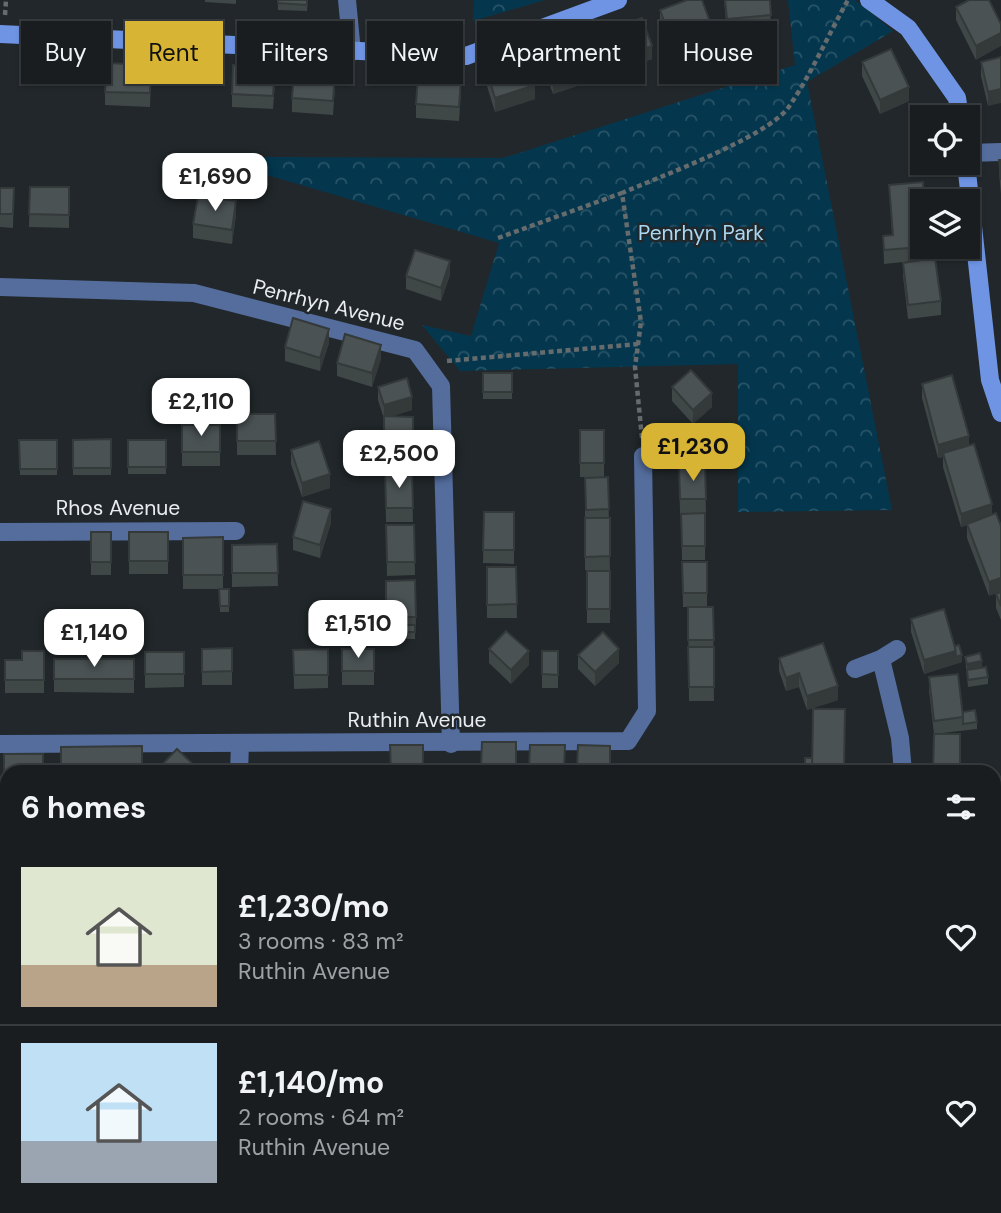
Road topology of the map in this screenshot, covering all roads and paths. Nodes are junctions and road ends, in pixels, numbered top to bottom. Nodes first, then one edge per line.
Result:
1 (348, 0) edge
2 (618, 0) edge
3 (848, 0) edge
4 (869, 0) edge
5 (350, 21) edge
6 (0, 34) edge
7 (237, 46) edge
8 (353, 52) edge
9 (958, 105) edge
10 (1001, 152) edge
11 (980, 153) edge
12 (967, 175) edge
13 (625, 192) junction
14 (498, 238) dead end
15 (0, 287) edge
16 (638, 344) junction
17 (424, 363) junction
18 (1001, 412) edge
19 (643, 456) joint
20 (236, 531) dead end
21 (0, 532) edge
22 (897, 649) dead end
23 (881, 659) junction
24 (855, 669) dead end
25 (0, 744) edge
26 (240, 744) junction
27 (451, 744) junction
28 (239, 765) edge
29 (902, 765) edge

1 - 5 street
2 - 8 street
3 - 13 path
4 - 9 street
6 - 7 street
10 - 11 street
12 - 18 street
13 - 14 path
13 - 16 path
15 - 17 street, Penrhyn Avenue
16 - 17 path
16 - 19 path
17 - 27 street, Penrhyn Avenue
19 - 27 street, Ruthin Avenue
20 - 21 street, Rhos Avenue
22 - 23 street
23 - 24 street
23 - 29 street
25 - 26 street, Ruthin Avenue
26 - 27 street, Ruthin Avenue
26 - 28 street

